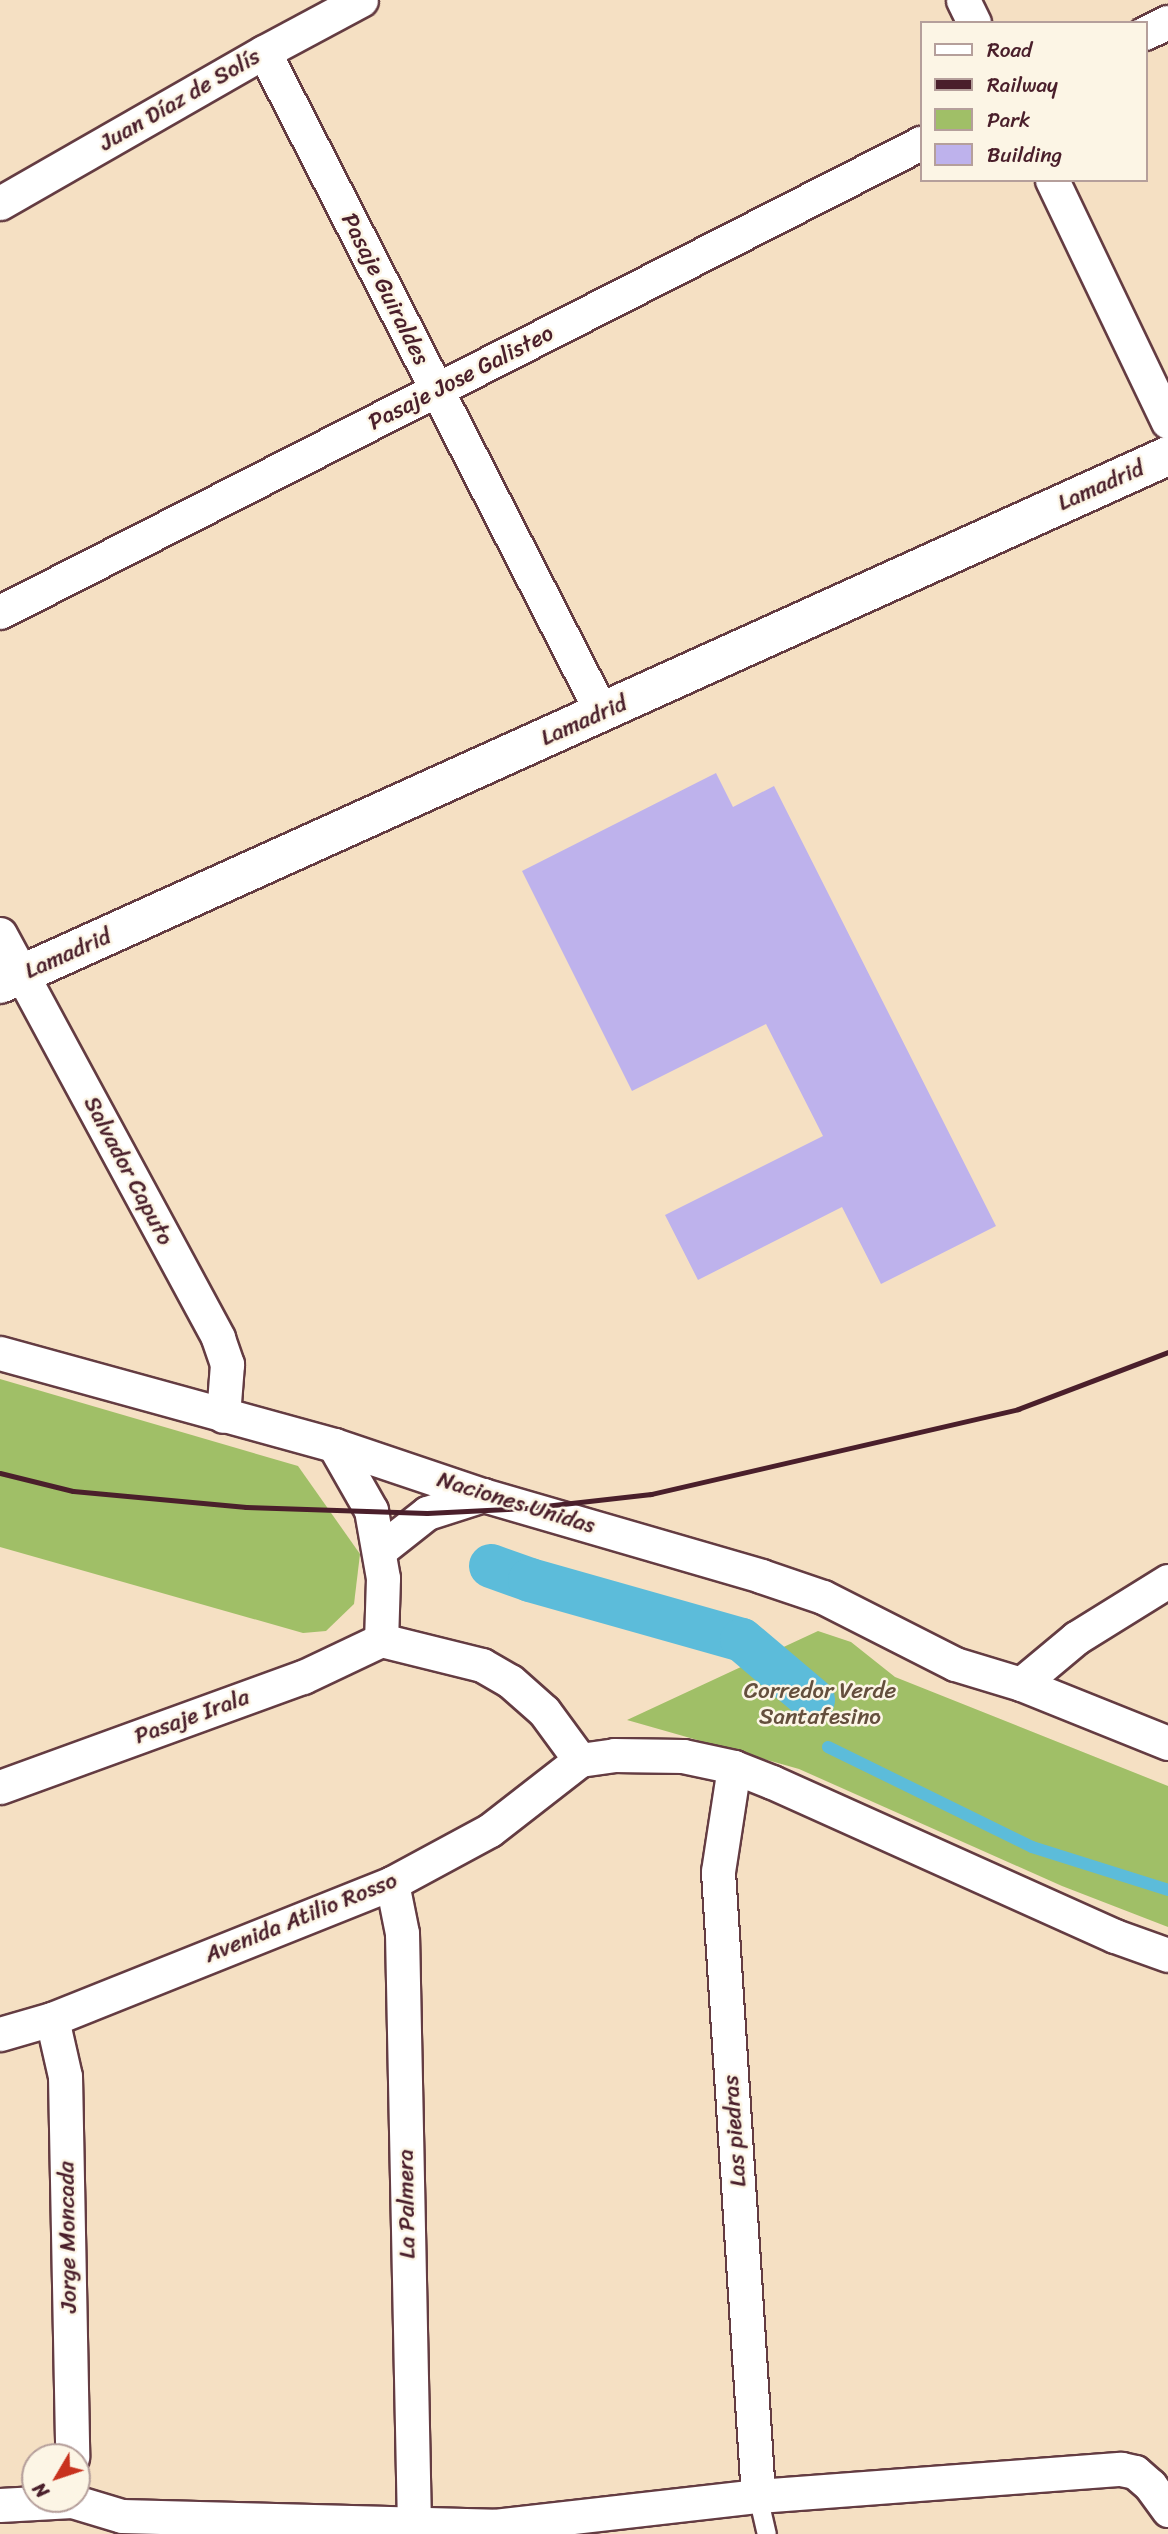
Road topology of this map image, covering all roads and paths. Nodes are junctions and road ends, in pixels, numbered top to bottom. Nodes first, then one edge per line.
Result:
1 (361, 0) edge
2 (963, 0) edge
3 (973, 21) edge
4 (1168, 22) edge
5 (1147, 32) edge
6 (264, 52) junction
7 (920, 144) edge
8 (1053, 182) edge
9 (0, 203) edge
10 (437, 391) junction
11 (1168, 422) edge
12 (1168, 456) edge
13 (0, 612) edge
14 (601, 713) junction
15 (0, 934) edge
16 (10, 979) edge
17 (0, 1353) edge
18 (223, 1416) junction
19 (334, 1445) junction
20 (483, 1495) junction
21 (380, 1550) junction
22 (1168, 1581) edge
23 (381, 1640) junction
24 (1021, 1684) junction
25 (1168, 1743) edge
26 (580, 1760) junction
27 (734, 1767) junction
28 (0, 1787) edge
29 (391, 1883) junction
30 (1168, 1955) edge
31 (52, 2019) junction
32 (0, 2034) edge
33 (72, 2443) edge
34 (1162, 2486) edge
35 (758, 2496) junction
36 (21, 2504) edge
37 (0, 2505) edge
38 (91, 2506) edge
39 (414, 2525) junction
40 (767, 2534) edge

1 - 6 street, Juan Díaz de Solís
2 - 3 street
4 - 5 street
6 - 9 street, Juan Díaz de Solís
6 - 10 street, Pasaje Guiraldes
7 - 10 street, Pasaje Jose Galisteo
8 - 11 street
10 - 13 street, Pasaje Jose Galisteo
10 - 14 street, Pasaje Guiraldes
12 - 14 street, Lamadrid
14 - 16 street, Lamadrid
15 - 16 street, Salvador Caputo
16 - 18 street, Salvador Caputo
17 - 18 street, Naciones Unidas
18 - 19 street, Naciones Unidas
19 - 20 street, Naciones Unidas
19 - 21 street
20 - 21 street
20 - 24 street, Naciones Unidas
21 - 23 street
22 - 24 street
23 - 26 street
23 - 28 street, Pasaje Irala
24 - 25 street, Naciones Unidas
26 - 27 street
26 - 29 street, Avenida Atilio Rosso
27 - 30 street
27 - 35 street, Las piedras
29 - 31 street, Avenida Atilio Rosso
29 - 39 street, La Palmera
31 - 32 street, Avenida Atilio Rosso
31 - 33 street, Jorge Moncada
34 - 35 street
35 - 39 street
35 - 40 lane
36 - 37 street
38 - 39 street

